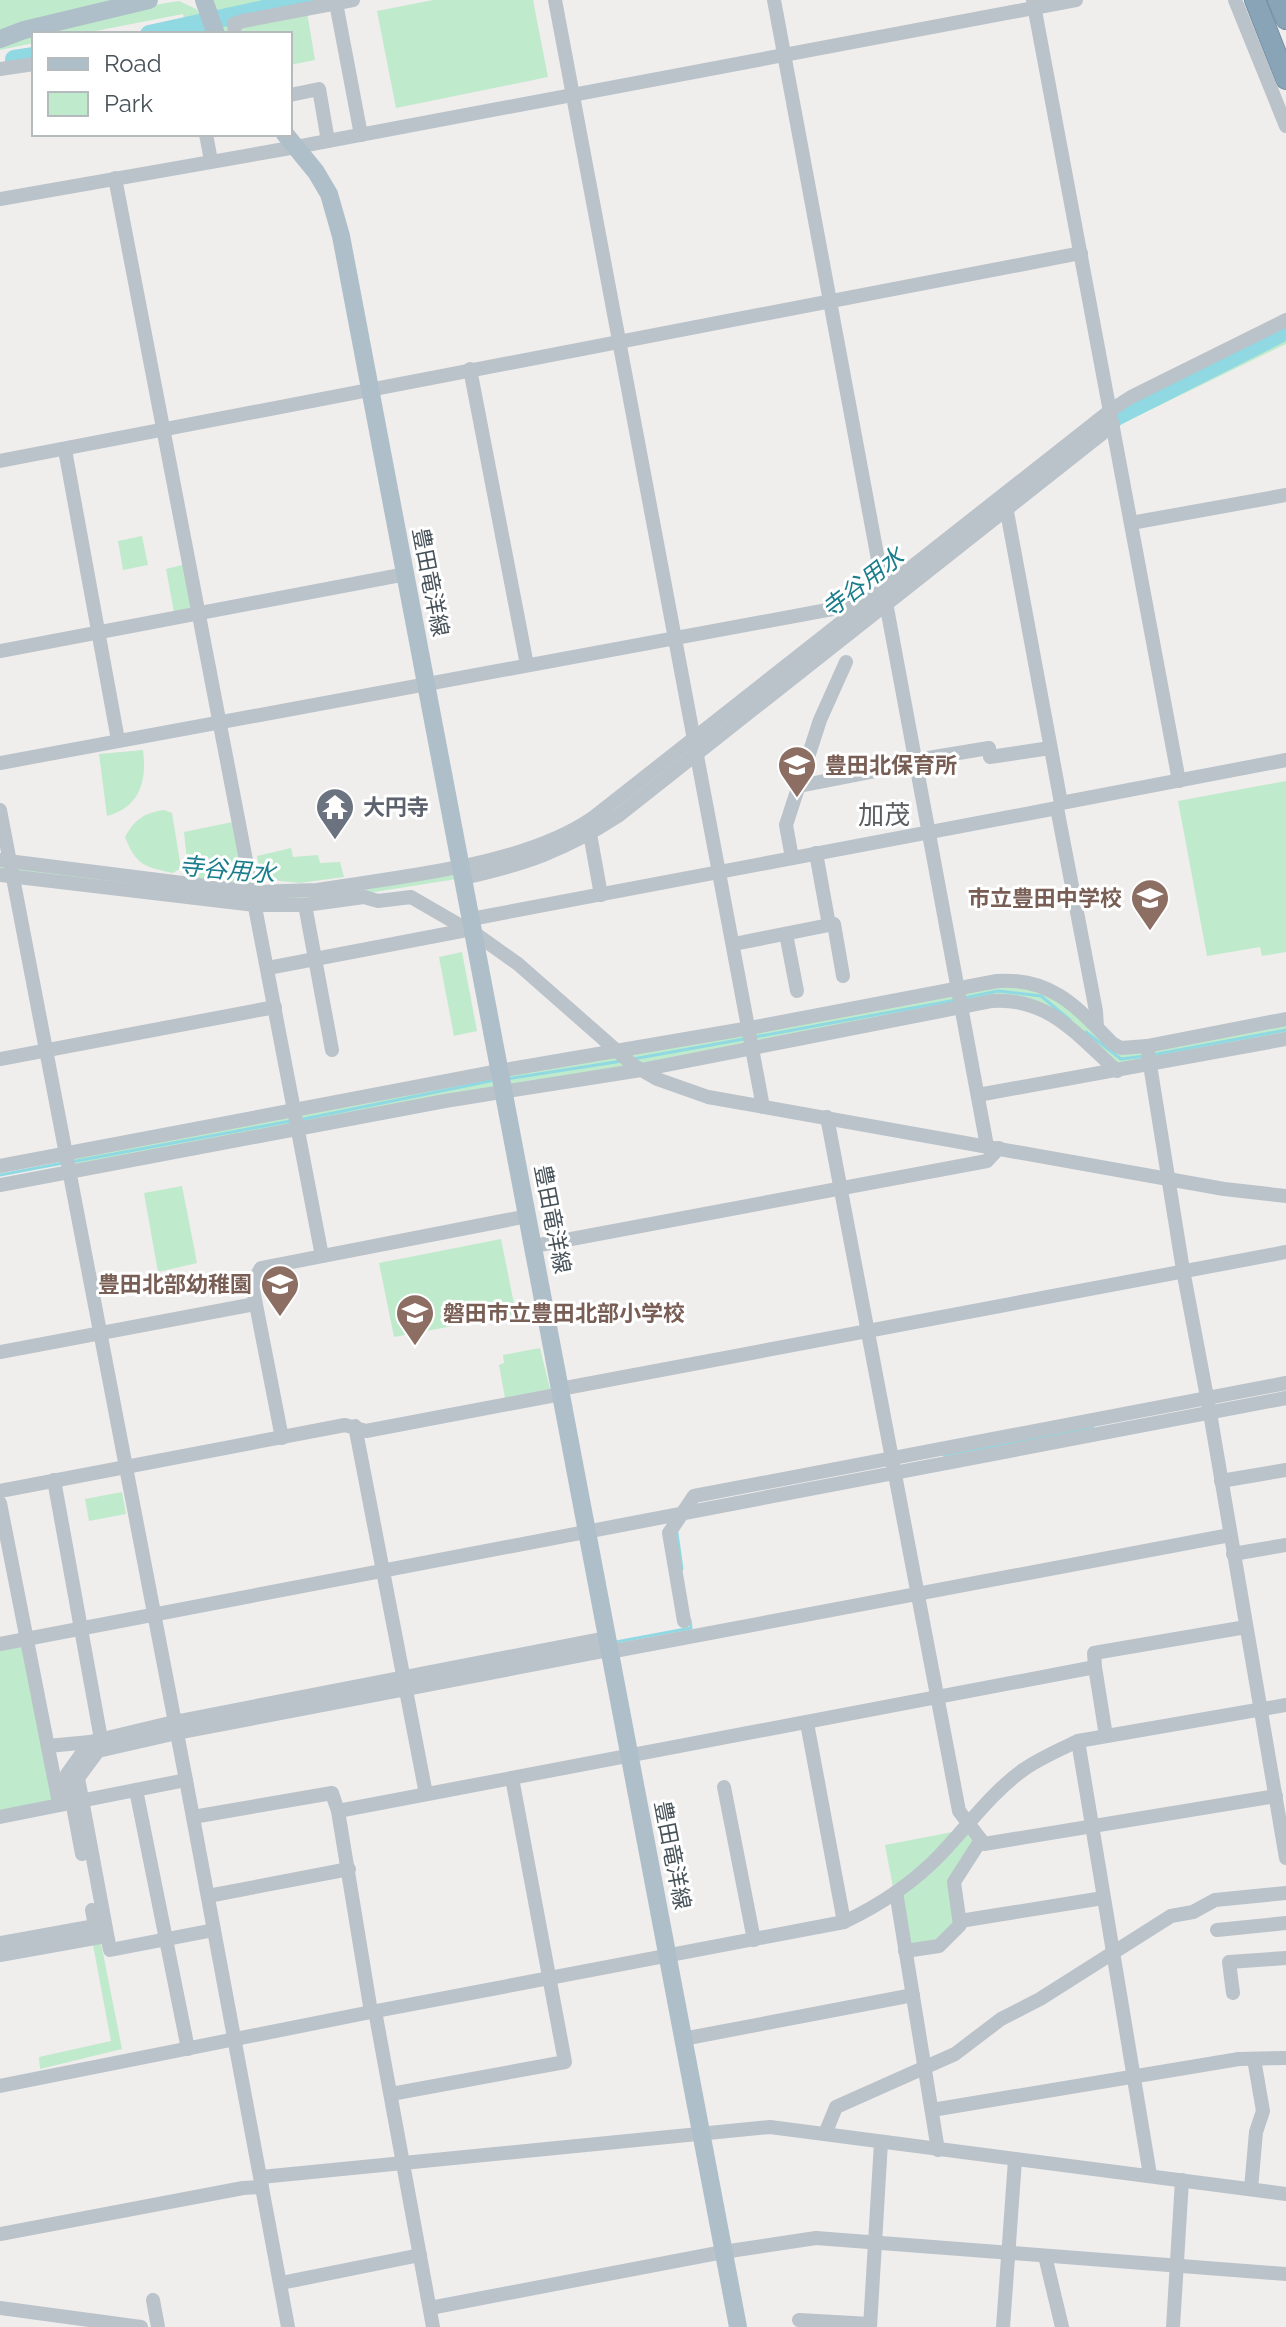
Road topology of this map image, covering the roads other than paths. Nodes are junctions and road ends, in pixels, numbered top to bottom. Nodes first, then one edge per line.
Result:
1 (149, 0) edge
2 (204, 0) edge
3 (353, 0) edge
4 (555, 0) edge
5 (774, 0) edge
6 (1076, 0) edge
7 (1235, 0) edge
8 (1255, 0) edge
9 (1263, 0) edge
10 (1278, 0) edge
11 (336, 3) junction
12 (1033, 4) edge
13 (1286, 19) edge
14 (215, 32) edge
15 (235, 32) edge
16 (0, 39) edge
17 (1286, 50) edge
18 (785, 55) junction
19 (32, 64) edge
20 (0, 69) edge
21 (1286, 79) edge
22 (572, 94) junction
23 (292, 95) edge
24 (1286, 126) edge
25 (361, 135) junction
26 (206, 136) edge
27 (291, 141) edge
28 (328, 141) junction
29 (211, 161) junction
30 (115, 178) junction
31 (0, 199) edge
32 (1081, 253) junction
33 (832, 300) junction
34 (1286, 320) edge
35 (619, 341) junction
36 (470, 369) junction
37 (370, 391) junction
38 (1112, 419) junction
39 (164, 430) junction
40 (65, 450) junction
41 (0, 461) edge
42 (1285, 498) edge
43 (1005, 503) junction
44 (1131, 523) junction
45 (406, 574) junction
46 (885, 596) junction
47 (869, 602) junction
48 (200, 612) junction
49 (100, 632) junction
50 (674, 637) junction
51 (0, 651) edge
52 (846, 662) dead end
53 (527, 665) junction
54 (426, 684) junction
55 (220, 721) junction
56 (118, 740) junction
57 (696, 746) junction
58 (1050, 748) junction
59 (1286, 760) edge
60 (917, 762) junction
61 (0, 763) edge
62 (1179, 781) junction
63 (799, 786) junction
64 (1059, 806) junction
65 (0, 810) edge
66 (930, 831) junction
67 (590, 834) junction
68 (816, 853) junction
69 (792, 858) junction
70 (7, 868) edge
71 (462, 872) junction
72 (720, 872) junction
73 (601, 895) junction
74 (254, 899) junction
75 (305, 905) junction
76 (829, 925) junction
77 (471, 928) junction
78 (786, 934) junction
79 (734, 944) junction
80 (316, 959) junction
81 (268, 968) junction
82 (843, 976) dead end
83 (959, 988) junction
84 (797, 991) dead end
85 (275, 1007) junction
86 (962, 1007) junction
87 (1286, 1019) edge
88 (750, 1028) junction
89 (1100, 1030) junction
90 (1286, 1039) edge
91 (1090, 1046) junction
92 (1147, 1046) junction
93 (753, 1047) junction
94 (46, 1050) junction
95 (332, 1050) dead end
96 (614, 1050) junction
97 (0, 1059) edge
98 (1150, 1065) junction
99 (641, 1070) junction
100 (1117, 1071) junction
101 (502, 1081) junction
102 (978, 1095) junction
103 (763, 1107) junction
104 (295, 1110) junction
105 (827, 1117) junction
106 (299, 1128) junction
107 (993, 1147) junction
108 (66, 1153) junction
109 (0, 1166) edge
110 (70, 1171) junction
111 (1169, 1179) junction
112 (0, 1185) edge
113 (841, 1189) junction
114 (1286, 1196) edge
115 (528, 1216) junction
116 (534, 1246) junction
117 (1286, 1252) edge
118 (322, 1256) junction
119 (1183, 1270) junction
120 (255, 1304) junction
121 (868, 1329) junction
122 (100, 1333) junction
123 (0, 1352) edge
124 (1286, 1383) edge
125 (561, 1391) junction
126 (1286, 1398) edge
127 (1208, 1406) junction
128 (355, 1426) junction
129 (282, 1438) junction
130 (125, 1466) junction
131 (893, 1466) junction
132 (1286, 1470) edge
133 (54, 1480) junction
134 (1221, 1481) junction
135 (0, 1491) edge
136 (0, 1503) edge
137 (681, 1513) junction
138 (587, 1531) junction
139 (1230, 1535) junction
140 (1286, 1545) edge
141 (1233, 1554) junction
142 (381, 1571) junction
143 (917, 1594) junction
144 (153, 1614) junction
145 (684, 1621) dead end
146 (1246, 1627) junction
147 (83, 1629) junction
148 (28, 1639) junction
149 (0, 1644) edge
150 (608, 1646) junction
151 (1095, 1667) junction
152 (404, 1683) junction
153 (937, 1699) junction
154 (1286, 1705) edge
155 (1260, 1709) junction
156 (807, 1723) junction
157 (176, 1727) junction
158 (1106, 1736) junction
159 (96, 1741) junction
160 (1078, 1741) junction
161 (48, 1746) junction
162 (629, 1755) junction
163 (512, 1778) junction
164 (186, 1780) junction
165 (724, 1787) dead end
166 (136, 1790) junction
167 (426, 1794) junction
168 (1276, 1796) junction
169 (71, 1802) junction
170 (338, 1811) junction
171 (0, 1817) edge
172 (193, 1817) junction
173 (970, 1823) junction
174 (1091, 1827) junction
175 (1284, 1838) edge
176 (981, 1840) junction
177 (1286, 1858) edge
178 (349, 1869) junction
179 (896, 1892) junction
180 (1286, 1893) edge
181 (208, 1896) junction
182 (1103, 1898) junction
183 (960, 1921) junction
184 (844, 1922) junction
185 (1286, 1923) edge
186 (214, 1930) junction
187 (1217, 1930) dead end
188 (106, 1936) junction
189 (166, 1940) junction
190 (754, 1940) junction
191 (0, 1943) edge
192 (905, 1951) junction
193 (1112, 1953) junction
194 (0, 1955) edge
195 (669, 1956) junction
196 (1286, 1958) edge
197 (550, 1977) junction
198 (1233, 1993) dead end
199 (913, 1995) junction
200 (373, 2012) junction
201 (235, 2039) junction
202 (683, 2039) junction
203 (188, 2049) junction
204 (1286, 2058) edge
205 (1254, 2059) junction
206 (925, 2067) junction
207 (1133, 2076) junction
208 (0, 2086) edge
209 (391, 2094) junction
210 (932, 2110) junction
211 (701, 2133) junction
212 (825, 2134) junction
213 (881, 2142) junction
214 (938, 2150) junction
215 (1015, 2160) junction
216 (403, 2163) junction
217 (1150, 2175) junction
218 (1182, 2180) junction
219 (261, 2182) junction
220 (1251, 2189) junction
221 (1286, 2194) edge
222 (0, 2234) edge
223 (876, 2243) junction
224 (723, 2252) junction
225 (1008, 2254) junction
226 (420, 2255) junction
227 (1045, 2256) junction
228 (1178, 2265) junction
229 (1286, 2274) edge
230 (281, 2283) junction
231 (153, 2300) dead end
232 (0, 2308) edge
233 (430, 2308) junction
234 (799, 2320) dead end
235 (870, 2325) edge
236 (141, 2327) edge
237 (158, 2327) edge
238 (288, 2327) edge
239 (433, 2327) edge
240 (738, 2327) edge
241 (1003, 2327) edge
242 (1062, 2327) edge
243 (1173, 2327) edge

1 - 16 main road
2 - 14 main road
3 - 11 street
4 - 22 street
5 - 18 street
6 - 12 street
7 - 24 street
8 - 21 highway
9 - 17 highway
10 - 13 highway
11 - 15 street
11 - 25 street
12 - 18 street
12 - 32 street
18 - 22 street
18 - 33 street
19 - 20 street
22 - 25 street
22 - 35 street
23 - 28 street
25 - 28 street
26 - 29 street
27 - 28 street
27 - 29 street
27 - 37 main road, 豊田竜洋線
29 - 30 street
30 - 31 street
30 - 39 street
32 - 33 street
32 - 38 street
33 - 35 street
33 - 46 street
34 - 38 street
35 - 36 street
35 - 50 street
36 - 37 street
36 - 53 street
37 - 39 street
37 - 45 main road, 豊田竜洋線
38 - 43 street
38 - 44 street
39 - 40 street
39 - 48 street
40 - 41 street
40 - 49 street
42 - 44 street
43 - 46 street
43 - 58 street
44 - 62 street
45 - 48 street
45 - 54 main road, 豊田竜洋線
46 - 47 street
46 - 57 street
46 - 60 street
47 - 50 street
47 - 57 street
48 - 49 street
48 - 55 street
49 - 51 street
49 - 56 street
50 - 53 street
50 - 57 street
52 - 63 street
53 - 54 street
54 - 55 street
54 - 71 main road, 豊田竜洋線
55 - 56 street
55 - 74 street
56 - 61 street
57 - 67 street
57 - 71 street
57 - 72 street
58 - 60 street
58 - 64 street
59 - 62 street
60 - 63 street
60 - 66 street
62 - 64 street
63 - 69 street
64 - 66 street
64 - 89 street
65 - 70 street
66 - 68 street
66 - 83 street
67 - 71 street
67 - 73 street
68 - 69 street
68 - 76 street
69 - 72 street
70 - 74 street
70 - 94 street
71 - 74 street
71 - 77 main road, 豊田竜洋線
72 - 73 street
72 - 79 street
73 - 77 street
74 - 75 street
74 - 81 street
75 - 77 street
75 - 80 street
76 - 78 street
76 - 82 street
77 - 80 street
77 - 96 street
77 - 101 main road, 豊田竜洋線
78 - 79 street
78 - 84 street
79 - 88 street
80 - 81 street
80 - 95 street
81 - 85 street
83 - 86 street
83 - 88 street
83 - 89 street
85 - 94 street
85 - 104 street
86 - 91 street
86 - 93 street
86 - 102 street
87 - 92 street
88 - 93 street
88 - 96 street
89 - 91 street
89 - 92 street
90 - 98 street
91 - 100 street
92 - 98 street
93 - 99 street
93 - 103 street
94 - 97 street
94 - 108 street
96 - 99 street
96 - 101 street
98 - 100 street
98 - 111 street
99 - 101 street
99 - 103 street
100 - 102 street
101 - 104 street
101 - 106 street
101 - 115 main road, 豊田竜洋線
102 - 107 street
103 - 105 street
104 - 106 street
104 - 108 street
105 - 107 street
105 - 113 street
106 - 110 street
106 - 118 street
107 - 111 street
107 - 113 street
108 - 109 street
108 - 110 street
110 - 112 street
110 - 122 street
111 - 114 street
111 - 119 street
113 - 116 street
113 - 121 street
115 - 116 main road, 豊田竜洋線
115 - 118 street
116 - 125 main road, 豊田竜洋線
117 - 119 street
118 - 120 street
119 - 121 street
119 - 127 street
120 - 122 street
120 - 129 street
121 - 125 street
121 - 131 street
122 - 123 street
122 - 130 street
124 - 127 street
125 - 128 street
125 - 138 main road, 豊田竜洋線
126 - 127 street
127 - 131 street
127 - 134 street
128 - 129 street
128 - 142 street
129 - 130 street
130 - 133 street
130 - 144 street
131 - 137 street
131 - 143 street
132 - 134 street
133 - 135 street
133 - 147 street
134 - 139 street
136 - 148 street
137 - 138 street
137 - 145 street
138 - 142 street
138 - 150 main road, 豊田竜洋線
139 - 141 street
139 - 143 street
140 - 141 street
141 - 146 street
142 - 144 street
142 - 152 street
143 - 150 street
143 - 153 street
144 - 147 street
144 - 157 street
146 - 151 street
146 - 155 street
147 - 148 street
147 - 159 street
148 - 149 street
148 - 161 street
150 - 152 street
150 - 162 main road, 豊田竜洋線
151 - 153 street
151 - 158 street
152 - 157 street
152 - 167 street
153 - 156 street
153 - 173 street
154 - 155 street
155 - 158 street
155 - 168 street
156 - 162 street
156 - 184 street
157 - 159 street
157 - 164 street
157 - 169 street
158 - 160 street
159 - 161 street
159 - 169 street
160 - 173 street
160 - 174 street
161 - 169 street
162 - 163 street
162 - 195 main road, 豊田竜洋線
163 - 167 street
163 - 197 street
164 - 166 street
164 - 172 street
165 - 190 street
166 - 169 street
166 - 189 street
167 - 170 street
168 - 174 street
168 - 175 street
169 - 171 street
169 - 188 street
169 - 191 street
170 - 172 street
170 - 178 street
172 - 181 street
173 - 176 street
173 - 179 street
174 - 176 street
174 - 182 street
175 - 177 street
176 - 183 street
178 - 181 street
178 - 200 street
179 - 184 street
179 - 192 street
180 - 193 street
181 - 186 street
182 - 183 street
182 - 193 street
183 - 192 street
184 - 190 street
185 - 187 street
186 - 189 street
186 - 201 street
188 - 189 street
188 - 194 street
189 - 203 street
190 - 195 street
192 - 199 street
193 - 206 street
193 - 207 street
195 - 197 street
195 - 202 main road, 豊田竜洋線
196 - 198 street
197 - 200 street
197 - 209 street
199 - 202 street
199 - 206 street
200 - 201 street
200 - 209 street
201 - 203 street
201 - 219 street
202 - 211 main road, 豊田竜洋線
203 - 208 street
204 - 205 street
205 - 207 street
205 - 220 street
206 - 210 street
206 - 212 street
207 - 210 street
207 - 217 street
209 - 216 street
210 - 214 street
211 - 212 street
211 - 216 street
211 - 224 main road, 豊田竜洋線
212 - 213 street
213 - 214 street
213 - 223 street
214 - 215 street
215 - 217 street
215 - 225 street
216 - 219 street
216 - 226 street
217 - 218 street
218 - 220 street
218 - 228 street
219 - 222 street
219 - 230 street
220 - 221 street
223 - 224 street
223 - 225 street
223 - 235 street
224 - 233 street
224 - 240 main road, 豊田竜洋線
225 - 227 street
225 - 241 street
226 - 230 street
226 - 233 street
227 - 228 street
227 - 242 street
228 - 229 street
228 - 243 street
230 - 238 street
231 - 237 street
232 - 236 street
233 - 239 street
234 - 235 street

